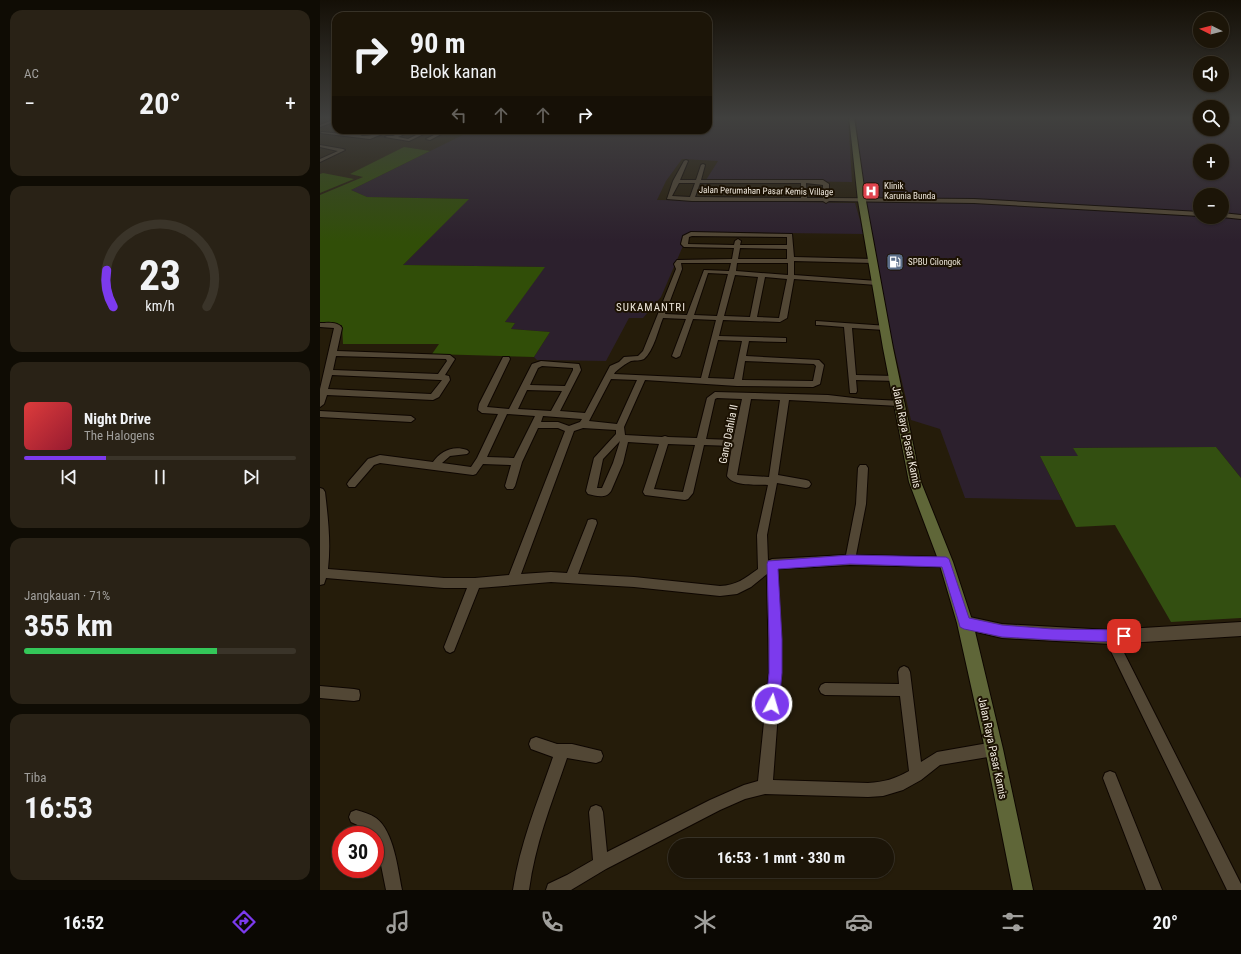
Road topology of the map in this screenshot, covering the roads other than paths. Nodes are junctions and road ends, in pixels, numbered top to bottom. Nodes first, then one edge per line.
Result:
1 (856, 159) edge
2 (686, 161) dead end
3 (703, 165) dead end
4 (676, 181) junction
5 (696, 181) junction
6 (718, 181) junction
7 (803, 182) junction
8 (738, 190) junction
9 (760, 191) junction
10 (781, 191) junction
11 (716, 193) junction
12 (692, 199) junction
13 (804, 200) junction
14 (826, 201) junction
15 (862, 201) junction
16 (1193, 214) edge
17 (1229, 216) edge
18 (1241, 217) edge
19 (739, 234) junction
20 (736, 247) junction
21 (790, 247) junction
22 (734, 260) junction
23 (790, 260) junction
24 (873, 261) junction
25 (732, 273) junction
26 (762, 274) junction
27 (790, 277) junction
28 (877, 283) junction
29 (660, 316) junction
30 (690, 318) junction
31 (719, 319) junction
32 (754, 320) junction
33 (819, 323) dead end
34 (320, 325) edge
35 (848, 326) junction
36 (885, 328) junction
37 (714, 338) junction
38 (746, 339) junction
39 (783, 340) dead end
40 (332, 353) junction
41 (676, 356) dead end
42 (742, 358) junction
43 (506, 359) dead end
44 (329, 372) junction
45 (609, 376) junction
46 (440, 377) junction
47 (853, 377) junction
48 (642, 378) junction
49 (894, 379) junction
50 (704, 380) junction
51 (737, 382) junction
52 (524, 387) junction
53 (567, 389) junction
54 (853, 391) dead end
55 (324, 392) junction
56 (747, 396) junction
57 (785, 397) junction
58 (899, 403) junction
59 (320, 404) edge
60 (508, 412) junction
61 (320, 414) edge
62 (540, 414) junction
63 (554, 414) junction
64 (411, 419) dead end
65 (585, 420) junction
66 (534, 425) junction
67 (570, 429) junction
68 (621, 434) junction
69 (665, 439) junction
70 (700, 441) junction
71 (737, 443) junction
72 (464, 452) dead end
73 (481, 460) junction
74 (517, 462) junction
75 (435, 467) junction
76 (863, 468) dead end
77 (773, 478) junction
78 (352, 484) dead end
79 (806, 484) dead end
80 (510, 486) dead end
81 (320, 492) edge
82 (321, 512) edge
83 (592, 523) dead end
84 (850, 560) junction
85 (946, 562) junction
86 (767, 568) junction
87 (321, 576) edge
88 (571, 578) junction
89 (513, 580) junction
90 (475, 583) junction
91 (964, 623) junction
92 (1241, 629) edge
93 (1110, 637) junction
94 (450, 647) dead end
95 (904, 672) dead end
96 (825, 689) dead end
97 (906, 690) junction
98 (320, 692) edge
99 (354, 695) dead end
100 (536, 744) dead end
101 (994, 749) junction
102 (562, 751) junction
103 (596, 756) dead end
104 (916, 775) junction
105 (1110, 778) dead end
106 (765, 787) junction
107 (596, 812) dead end
108 (356, 817) dead end
109 (601, 864) junction
110 (394, 890) edge
111 (521, 890) edge
112 (554, 890) edge
113 (1023, 890) edge
114 (1154, 890) edge
115 (1234, 890) edge

1 - 15 main road, Jalan Raya Pasar Kamis
2 - 4 street
3 - 5 street
4 - 5 street, Jalan Perumahan Pasar Kemis Village
4 - 12 street, Jalan Perumahan Pasar Kemis Village
5 - 6 street, Jalan Perumahan Pasar Kemis Village
5 - 12 street
6 - 8 street, Jalan Perumahan Pasar Kemis Village
6 - 11 street
7 - 10 street, Jalan Perumahan Pasar Kemis Village
7 - 13 street
7 - 14 street, Jalan Perumahan Pasar Kemis Village
8 - 9 street, Jalan Perumahan Pasar Kemis Village
8 - 9 street, Jalan Perumahan Pasar Kemis Village
8 - 11 street, Jalan Perumahan Pasar Kemis Village
9 - 10 street, Jalan Perumahan Pasar Kemis Village
9 - 10 street, Jalan Perumahan Pasar Kemis Village
10 - 13 street, Jalan Perumahan Pasar Kemis Village
11 - 12 street, Jalan Perumahan Pasar Kemis Village
13 - 14 street, Jalan Perumahan Pasar Kemis Village
14 - 15 street, Jalan Perumahan Pasar Kemis Village
15 - 16 street, Jalan Perumahan Pasar Kemis Village
15 - 24 main road, Jalan Raya Pasar Kamis
17 - 18 street
19 - 20 street
19 - 20 street
19 - 21 street
20 - 21 street
20 - 22 street
21 - 23 street
22 - 23 street
22 - 25 street
22 - 29 street
23 - 24 street
23 - 27 street
24 - 28 main road, Jalan Raya Pasar Kamis
25 - 26 street
25 - 30 street
25 - 31 street
26 - 27 street
26 - 32 street
27 - 28 street
27 - 32 street
28 - 36 main road, Jalan Raya Pasar Kamis
29 - 30 street
29 - 45 street
30 - 31 street
30 - 41 street
31 - 32 street
31 - 37 street
33 - 35 street
34 - 40 street
35 - 36 street
35 - 47 street
36 - 49 main road, Jalan Raya Pasar Kamis
37 - 38 street
37 - 50 street
38 - 39 street
38 - 42 street
40 - 44 street
40 - 46 street
42 - 51 street
42 - 51 street
43 - 60 street
44 - 46 street
44 - 55 street
45 - 48 street
45 - 65 street
46 - 55 street
47 - 49 street
47 - 54 street
48 - 50 street
48 - 68 street
49 - 58 main road, Jalan Raya Pasar Kamis
50 - 51 street
52 - 53 street
52 - 53 street
52 - 60 street
53 - 63 street
55 - 59 street
56 - 57 street
56 - 70 street
56 - 71 street, Gang Dahlia II
57 - 58 street
57 - 77 street
58 - 85 main road, Jalan Raya Pasar Kamis
60 - 62 street
60 - 73 street
61 - 64 street
62 - 63 street
62 - 66 street
63 - 65 street
65 - 67 street
65 - 68 street
66 - 67 street
66 - 74 street
67 - 89 street
68 - 68 street
68 - 69 street
69 - 70 street
69 - 70 street
70 - 71 street
71 - 77 street, Gang Dahlia II
72 - 75 street
73 - 74 street
73 - 75 street
74 - 80 street
75 - 78 street
76 - 84 street
77 - 79 street
77 - 86 street
81 - 82 street
82 - 87 street
83 - 88 street
84 - 85 street
84 - 86 street
85 - 91 main road, Jalan Raya Pasar Kamis
86 - 88 street
86 - 106 street
87 - 90 street
88 - 89 street
89 - 90 street
90 - 94 street
91 - 93 street
91 - 101 main road, Jalan Raya Pasar Kamis
92 - 93 street
93 - 115 street
95 - 97 street
96 - 97 street
97 - 104 street
98 - 99 street
100 - 102 street
101 - 104 street
101 - 113 main road, Jalan Raya Pasar Kamis
102 - 103 street
102 - 111 street
104 - 106 street
105 - 114 street
106 - 109 street
107 - 109 street
108 - 110 street
109 - 112 street

